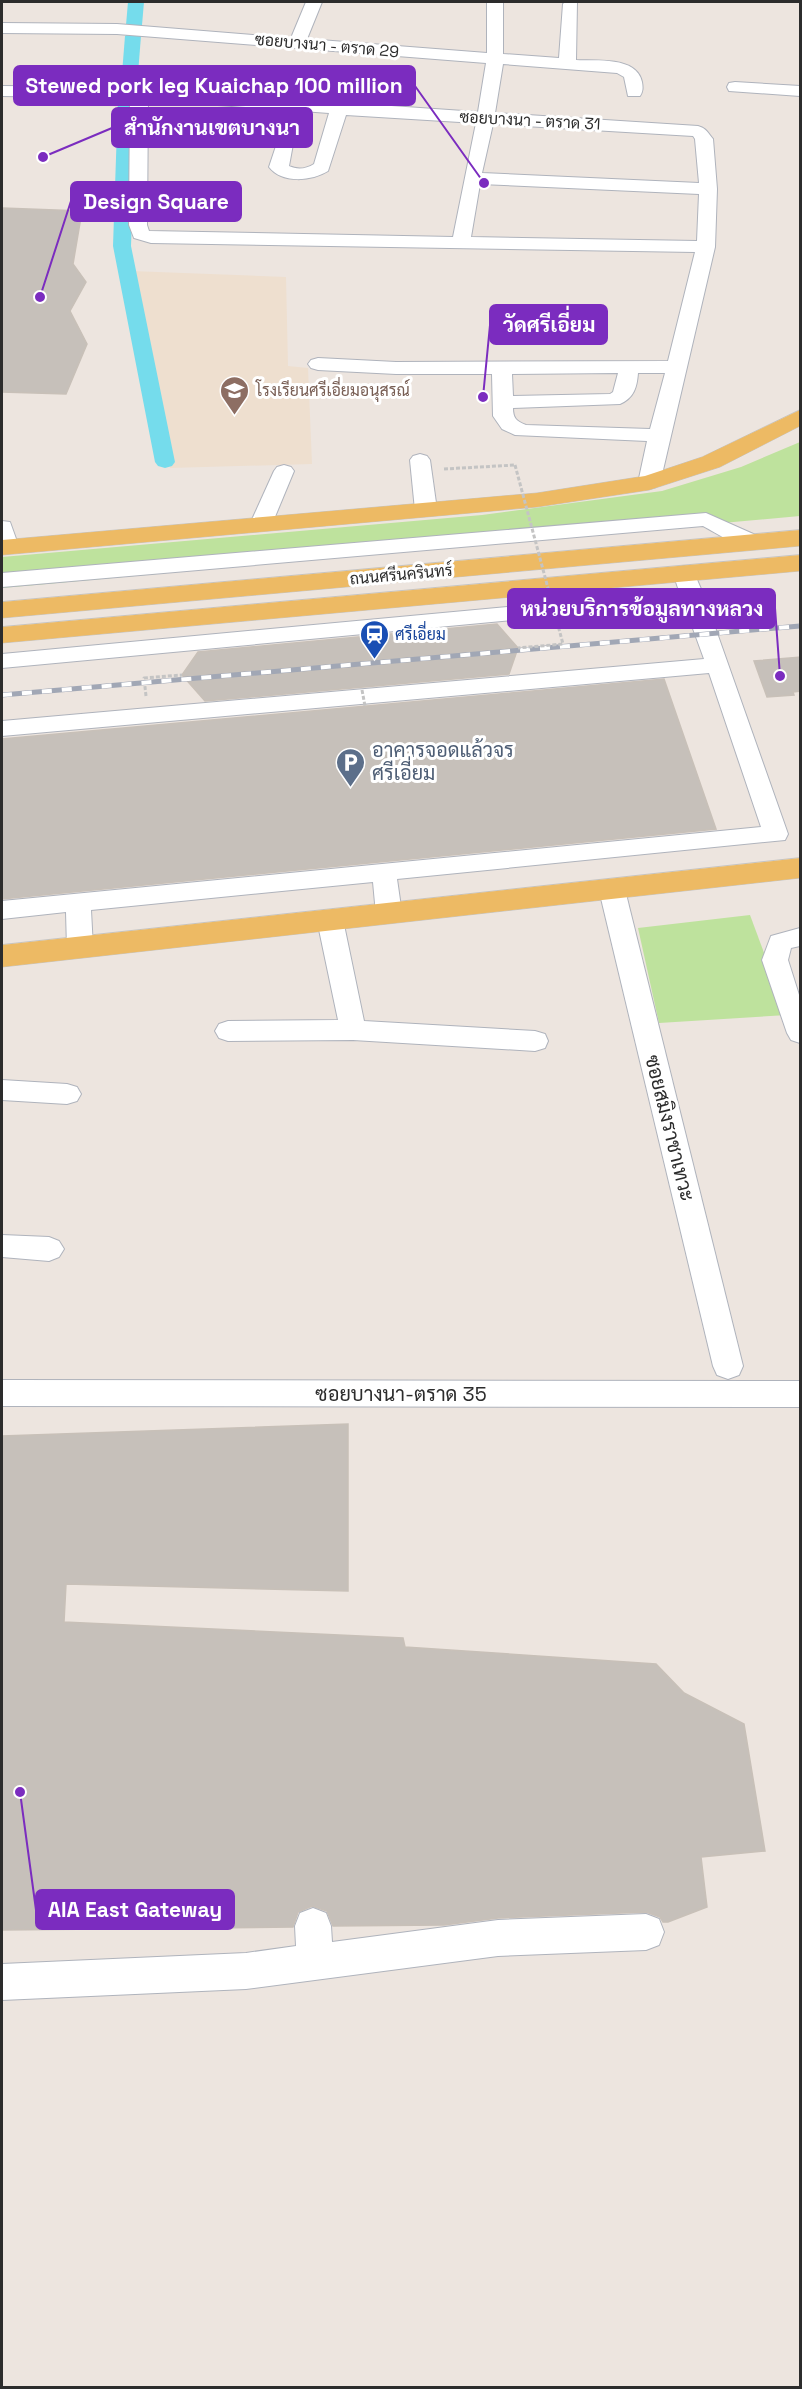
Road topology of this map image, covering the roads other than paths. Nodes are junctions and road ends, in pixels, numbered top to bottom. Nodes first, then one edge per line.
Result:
1 (314, 2) edge
2 (495, 2) edge
3 (571, 4) dead end
4 (2, 28) edge
5 (297, 43) junction
6 (495, 60) junction
7 (567, 64) junction
8 (735, 87) dead end
9 (2, 91) edge
10 (634, 92) dead end
11 (801, 92) edge
12 (139, 94) junction
13 (339, 109) junction
14 (486, 118) junction
15 (284, 144) dead end
16 (472, 178) junction
17 (708, 189) junction
18 (461, 242) junction
19 (706, 247) junction
20 (318, 364) dead end
21 (502, 368) junction
22 (629, 368) junction
23 (675, 368) junction
24 (503, 402) junction
25 (801, 417) edge
26 (659, 435) junction
27 (420, 465) road end
28 (284, 471) dead end
29 (649, 483) junction
30 (426, 510) junction
31 (261, 524) junction
32 (801, 538) edge
33 (4, 541) edge
34 (752, 542) junction
35 (801, 563) edge
36 (2, 580) edge
37 (688, 584) junction
38 (222, 602) junction
39 (2, 610) edge
40 (2, 635) edge
41 (2, 661) edge
42 (718, 665) junction
43 (2, 729) edge
44 (801, 868) edge
45 (384, 872) junction
46 (612, 890) junction
47 (78, 902) junction
48 (2, 910) edge
49 (390, 914) junction
50 (330, 920) junction
51 (801, 937) edge
52 (80, 948) junction
53 (2, 956) edge
54 (354, 1030) junction
55 (228, 1031) dead end
56 (801, 1033) edge
57 (535, 1041) dead end
58 (2, 1090) edge
59 (66, 1094) dead end
60 (2, 1246) edge
61 (50, 1249) dead end
62 (728, 1366) dead end
63 (2, 1394) edge
64 (801, 1394) edge
65 (313, 1926) dead end
66 (646, 1932) dead end
67 (315, 1962) junction
68 (2, 1982) edge

1 - 5 street
2 - 6 street
3 - 7 street
4 - 5 street, ซอยบางนา - ตราด 29
5 - 6 street, ซอยบางนา - ตราด 29
6 - 7 street, ซอยบางนา - ตราด 29
6 - 14 street
7 - 10 street, ซอยบางนา - ตราด 29
8 - 11 street
9 - 12 street, ซอยบางนา - ตราด 31
12 - 13 street, ซอยบางนา - ตราด 31
12 - 18 street
13 - 14 street, ซอยบางนา - ตราด 31
13 - 15 street
14 - 16 street
14 - 17 street, ซอยบางนา - ตราด 31
16 - 17 street
16 - 18 street
17 - 19 street, ซอยบางนา - ตราด 31
18 - 19 street
19 - 23 street, ซอยบางนา - ตราด 31
20 - 21 street
21 - 22 street
21 - 24 street
22 - 23 street
22 - 24 street
23 - 26 street, ซอยบางนา - ตราด 31
24 - 26 street
25 - 29 main road
26 - 29 street, ซอยบางนา - ตราด 31
27 - 30 street
28 - 31 street
29 - 30 main road
30 - 31 main road
31 - 33 main road
32 - 34 main road, ถนนศรีนครินทร์
34 - 36 street
34 - 38 main road, ถนนศรีนครินทร์
35 - 37 main road, ถนนศรีนครินทร์
37 - 38 main road, ถนนศรีนครินทร์
37 - 41 street
37 - 42 street
38 - 39 main road, ถนนศรีนครินทร์
38 - 40 main road, ถนนศรีนครินทร์
42 - 43 street
42 - 45 street
44 - 46 main road
45 - 47 street
45 - 49 street
46 - 49 main road
46 - 62 street, ซอยสมิงราชาเทวะ
47 - 48 street
47 - 52 street
49 - 50 main road
50 - 52 main road
50 - 54 street
51 - 56 street
52 - 53 main road
54 - 55 street
54 - 57 street
58 - 59 street
60 - 61 street
63 - 64 street, ซอยบางนา-ตราด 35
65 - 67 street
66 - 67 street
67 - 68 street

